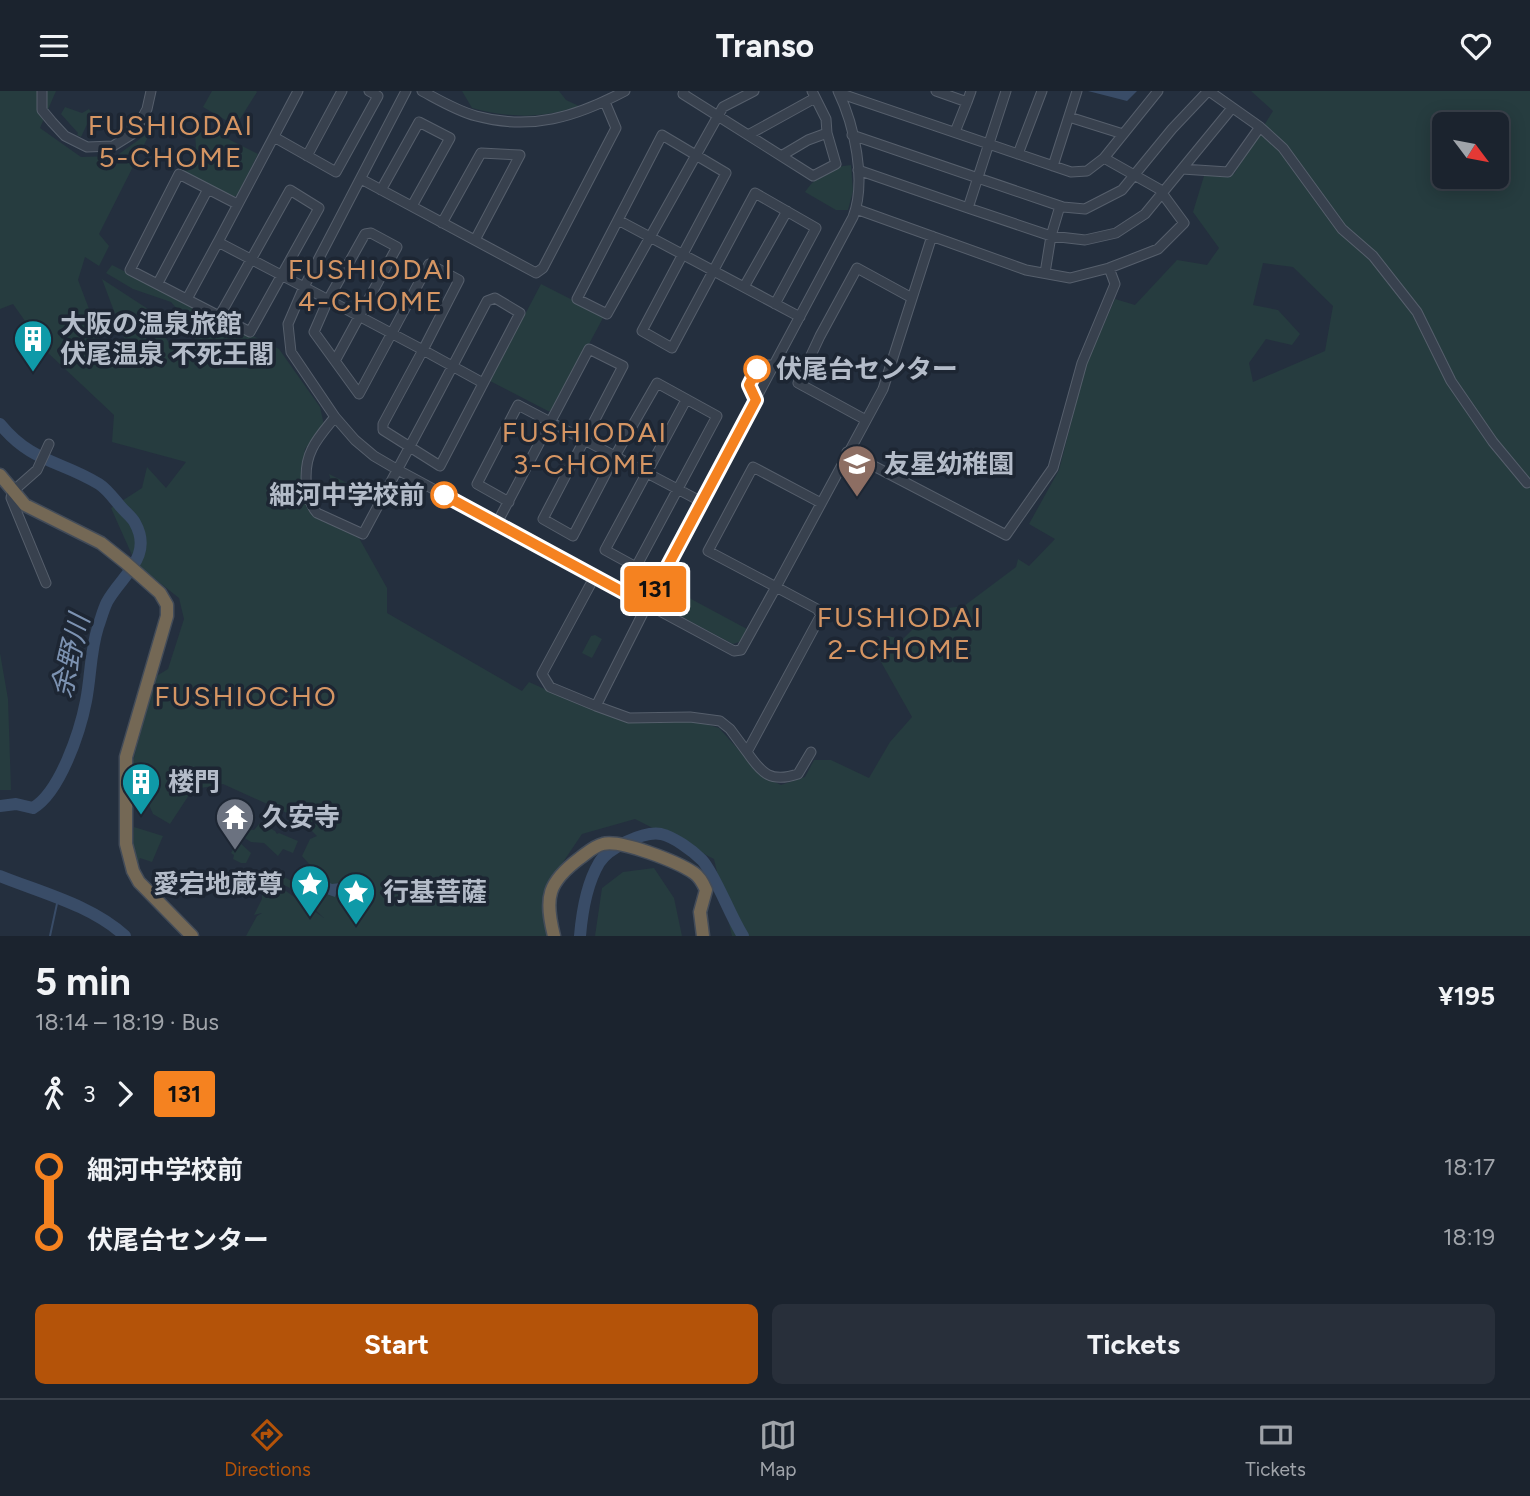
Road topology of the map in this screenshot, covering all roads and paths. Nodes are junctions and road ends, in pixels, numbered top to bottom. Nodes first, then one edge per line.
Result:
1 (42, 91) edge
2 (151, 91) edge
3 (298, 91) edge
4 (342, 91) edge
5 (369, 91) edge
6 (406, 91) edge
7 (422, 91) edge
8 (625, 91) edge
9 (684, 91) edge
10 (754, 91) edge
11 (936, 91) edge
12 (971, 91) edge
13 (1006, 91) edge
14 (1042, 91) edge
15 (1077, 91) edge
16 (1158, 91) edge
17 (1209, 91) edge
18 (838, 92) edge
19 (814, 95) edge
20 (605, 101) junction
21 (967, 102) junction
22 (1232, 108) junction
23 (718, 116) junction
24 (1069, 117) junction
25 (1260, 128) junction
26 (955, 132) junction
27 (827, 133) junction
28 (1123, 134) junction
29 (748, 135) junction
30 (852, 135) junction
31 (274, 137) junction
32 (989, 144) junction
33 (695, 154) junction
34 (1018, 154) junction
35 (307, 156) junction
36 (781, 156) junction
37 (1104, 158) junction
38 (1053, 166) junction
39 (1182, 169) junction
40 (858, 170) junction
41 (1135, 176) junction
42 (978, 177) junction
43 (361, 179) junction
44 (208, 189) junction
45 (381, 190) junction
46 (1162, 193) junction
47 (237, 204) junction
48 (412, 206) junction
49 (1060, 206) junction
50 (968, 208) junction
51 (856, 209) junction
52 (787, 211) junction
53 (618, 220) junction
54 (442, 223) junction
55 (932, 236) junction
56 (1051, 236) junction
57 (648, 237) junction
58 (475, 240) junction
59 (218, 242) junction
60 (683, 254) junction
61 (251, 260) junction
62 (1109, 268) junction
63 (714, 270) junction
64 (1045, 273) junction
65 (281, 275) junction
66 (159, 283) junction
67 (304, 287) junction
68 (744, 287) junction
69 (912, 298) junction
70 (187, 299) junction
71 (328, 300) junction
72 (775, 304) junction
73 (220, 315) junction
74 (359, 316) junction
75 (800, 317) junction
76 (391, 333) junction
77 (422, 350) junction
78 (335, 361) junction
79 (775, 365) junction
80 (453, 366) junction
81 (483, 383) junction
82 (686, 400) junction
83 (756, 400) junction
84 (335, 417) junction
85 (866, 420) junction
86 (551, 422) junction
87 (584, 440) junction
88 (49, 444) dead end
89 (409, 448) junction
90 (847, 452) junction
91 (615, 456) junction
92 (398, 470) junction
93 (646, 473) junction
94 (0, 475) edge
95 (1527, 483) dead end
96 (677, 489) junction
97 (12, 492) junction
98 (509, 502) junction
99 (702, 502) junction
100 (821, 503) junction
101 (497, 523) junction
102 (595, 576) junction
103 (46, 583) dead end
104 (776, 587) junction
105 (647, 605) junction
106 (596, 706) junction
107 (747, 752) junction
108 (811, 752) dead end
109 (192, 936) edge
110 (554, 936) edge
111 (703, 936) edge

1 - 2 street
3 - 31 street
4 - 35 street
5 - 35 street
6 - 43 street
7 - 20 street
8 - 20 street
9 - 23 street
10 - 23 street
11 - 21 street
12 - 21 street
13 - 32 street
14 - 34 street
15 - 24 street
16 - 28 street
17 - 22 street
17 - 41 street
18 - 26 street
18 - 30 street
19 - 27 street
19 - 29 street
20 - 58 street
21 - 26 street
22 - 25 street
22 - 39 street
23 - 29 street
23 - 33 street
24 - 28 street
24 - 38 street
25 - 39 street
25 - 95 street
26 - 32 street
27 - 36 street
27 - 36 street
28 - 37 street
29 - 36 street
30 - 40 street
30 - 42 street
31 - 35 street
31 - 47 street
32 - 34 street
32 - 42 street
33 - 53 street
33 - 57 street
33 - 60 street
34 - 38 street
37 - 38 street
37 - 41 street
39 - 46 street
40 - 50 street
40 - 51 street
41 - 46 street
41 - 49 street
42 - 49 street
42 - 50 street
43 - 45 street
43 - 67 street
44 - 47 street
44 - 66 street
44 - 66 street
45 - 48 street
45 - 48 street
46 - 56 street
46 - 62 street
47 - 59 street
48 - 54 street
49 - 56 street
50 - 56 street
51 - 55 street
51 - 75 street
52 - 63 street
52 - 68 street
52 - 72 street
53 - 57 street
53 - 57 street
54 - 58 street
54 - 58 street
55 - 64 street
55 - 69 street
56 - 64 street
57 - 60 street
59 - 61 street
59 - 70 street
60 - 63 street
60 - 63 street
61 - 65 street
61 - 65 street
61 - 73 street
62 - 64 street
62 - 90 street
63 - 68 street
65 - 67 street
65 - 73 street
66 - 70 street
67 - 71 street
67 - 84 street
68 - 72 street
69 - 85 street
69 - 85 street
70 - 73 street
71 - 74 street
71 - 74 street
71 - 78 street
72 - 75 street
74 - 76 street
74 - 78 street
75 - 79 street
76 - 77 street
76 - 77 street
76 - 78 street
77 - 80 street
77 - 89 street
79 - 83 street
79 - 83 street
80 - 81 street
80 - 81 street
80 - 89 street
81 - 89 street
82 - 91 street
82 - 93 street
82 - 96 street
83 - 99 street
84 - 92 street
84 - 92 street
85 - 90 street
86 - 87 street
86 - 87 street
86 - 98 street
86 - 98 street
87 - 91 street
87 - 91 street
88 - 97 street
89 - 92 street
90 - 100 street
91 - 93 street
92 - 101 street
93 - 96 street
93 - 96 street
94 - 97 highway
96 - 99 street
97 - 103 street
97 - 109 highway
98 - 101 street
99 - 105 street
100 - 104 street
100 - 104 street
101 - 102 street
102 - 105 street
102 - 106 street
104 - 105 street
104 - 107 street
105 - 106 street
106 - 107 street
107 - 108 street
110 - 111 highway

